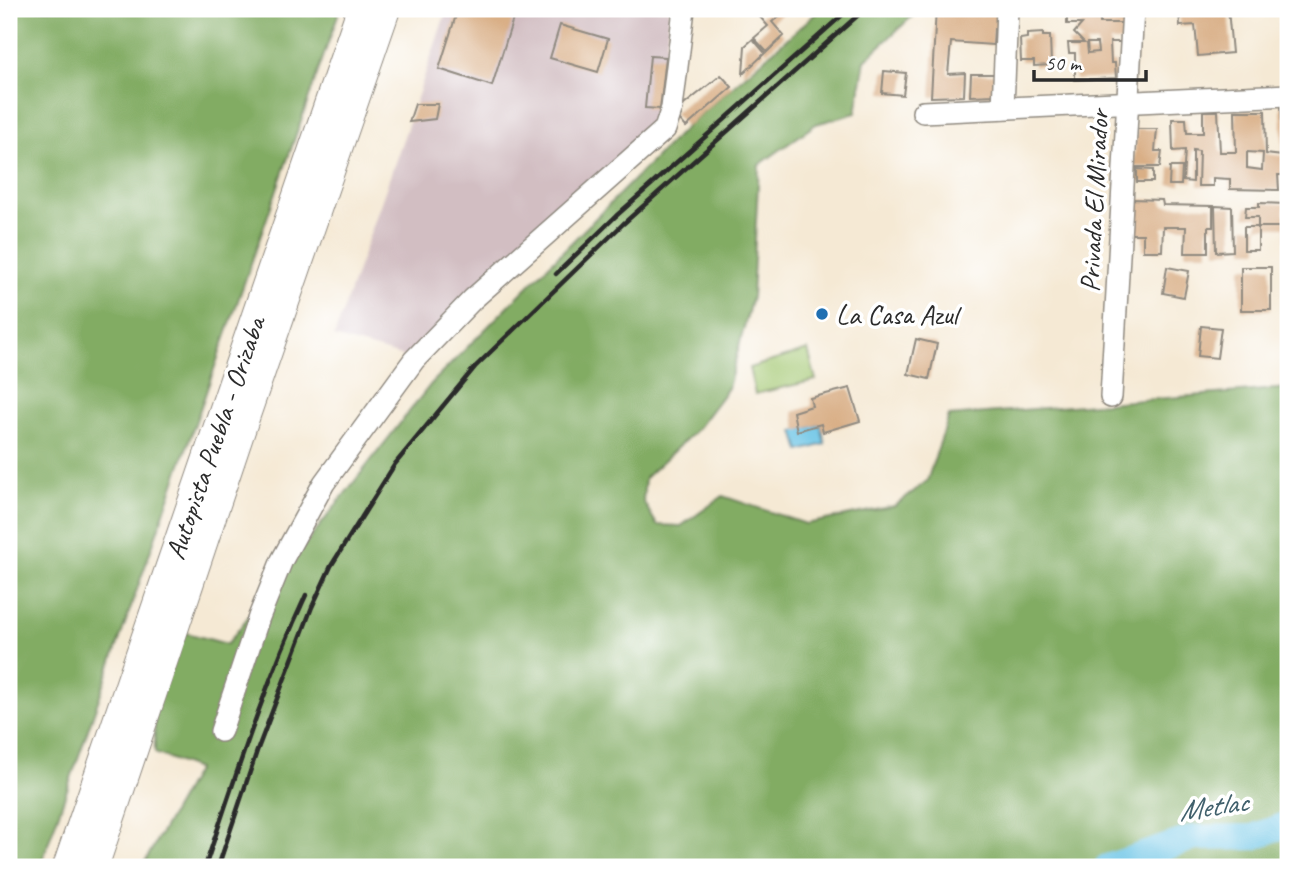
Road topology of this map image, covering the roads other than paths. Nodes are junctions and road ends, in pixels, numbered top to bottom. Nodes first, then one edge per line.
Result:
1 (362, 9) edge
2 (385, 9) edge
3 (684, 9) edge
4 (1007, 9) edge
5 (1133, 9) edge
6 (1288, 95) edge
7 (1128, 101) junction
8 (1003, 108) junction
9 (923, 112) dead end
10 (1111, 397) dead end
11 (221, 730) dead end
12 (68, 867) edge
13 (93, 867) edge

1 - 12 highway, Autopista Puebla - Orizaba
2 - 13 highway, Autopista Puebla - Orizaba
3 - 11 street
4 - 8 street
5 - 7 street, Privada El Mirador
6 - 7 street
7 - 8 street
7 - 10 street, Privada El Mirador
8 - 9 street

